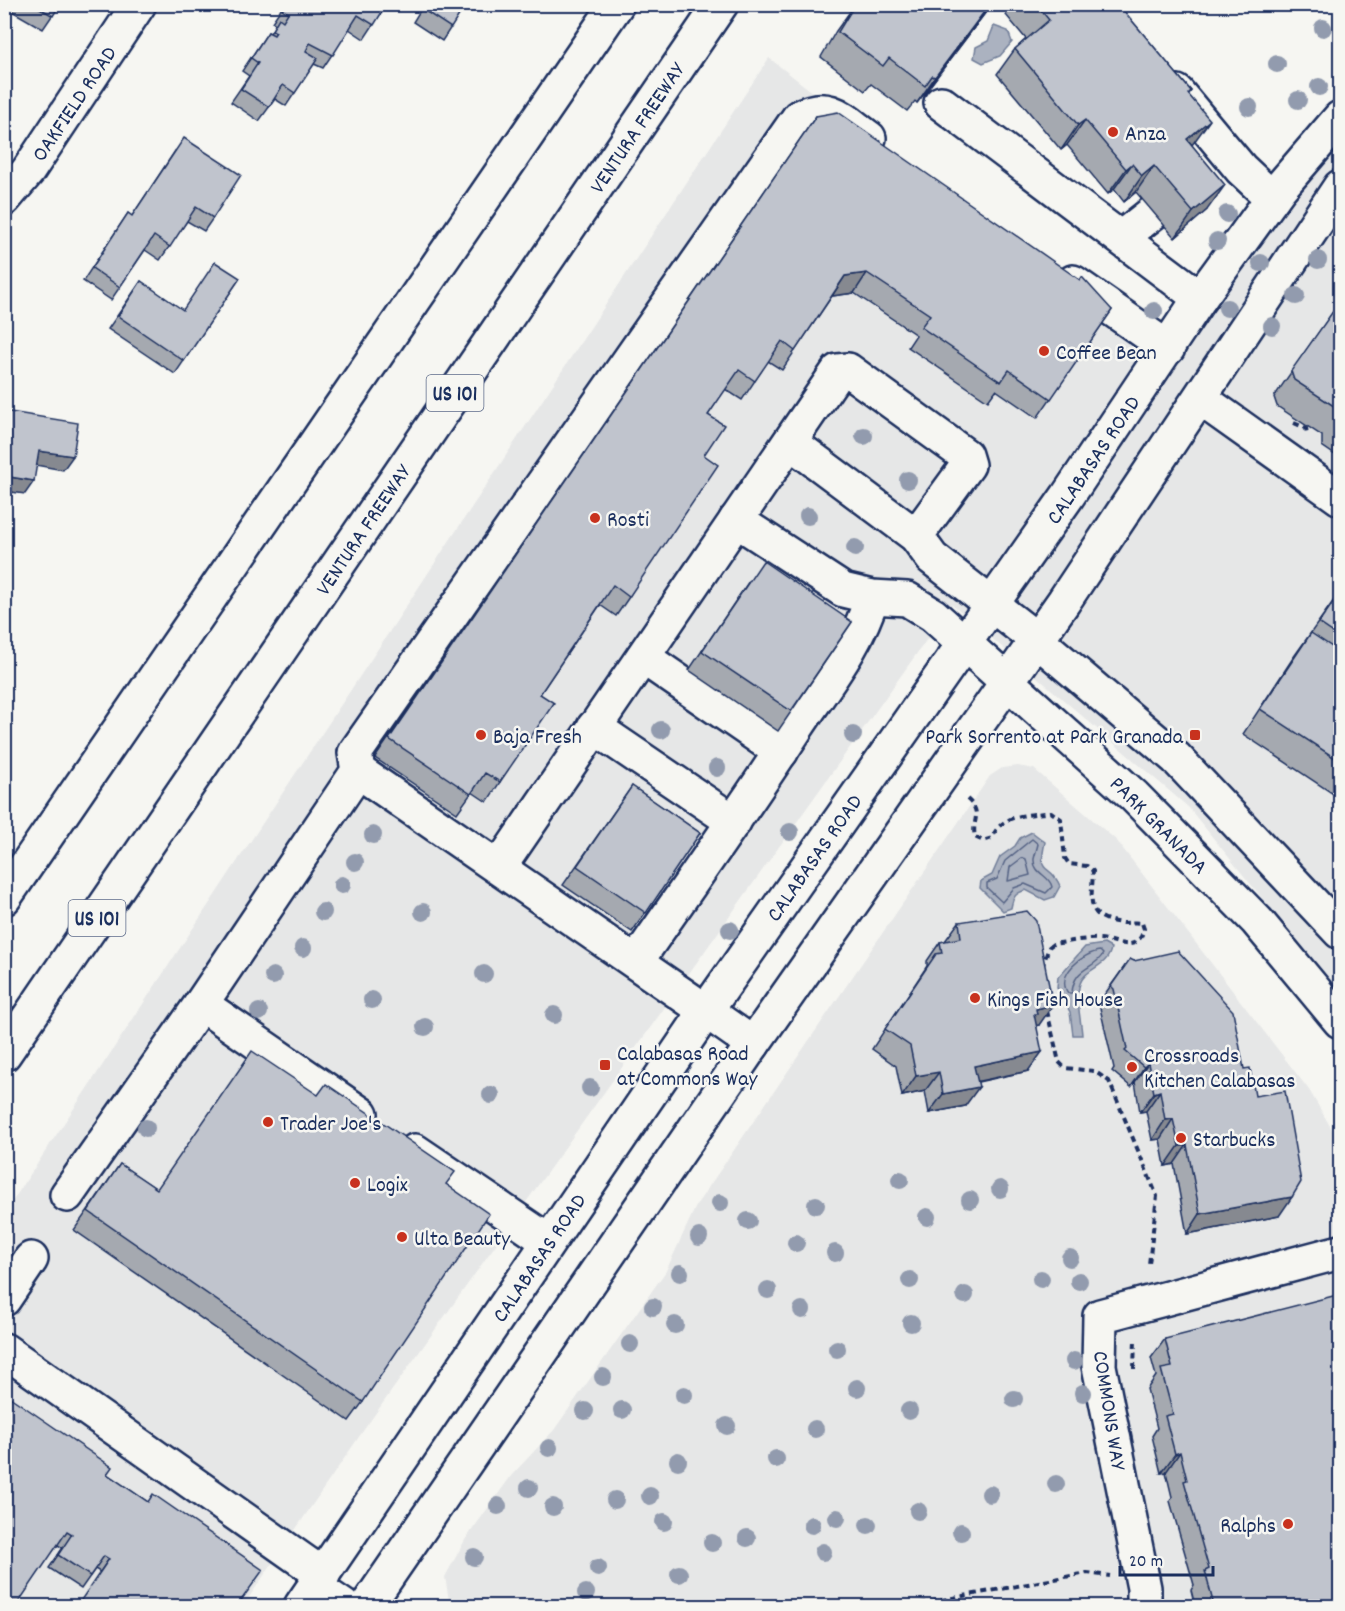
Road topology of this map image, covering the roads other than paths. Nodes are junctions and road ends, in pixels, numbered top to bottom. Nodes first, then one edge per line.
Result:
1 (139, 4) edge
2 (617, 4) edge
3 (721, 4) edge
4 (1156, 66) edge
5 (941, 103) dead end
6 (1341, 118) edge
7 (889, 152) edge
8 (1341, 187) edge
9 (1272, 198) junction
10 (4, 199) edge
11 (1154, 212) dead end
12 (1121, 238) junction
13 (1045, 262) edge
14 (1200, 298) junction
15 (1168, 348) junction
16 (1201, 399) junction
17 (790, 441) junction
18 (1341, 498) edge
19 (736, 520) junction
20 (916, 536) junction
21 (872, 597) junction
22 (992, 604) junction
23 (1037, 640) junction
24 (963, 642) junction
25 (643, 657) junction
26 (1006, 681) junction
27 (594, 727) junction
28 (781, 752) junction
29 (358, 771) junction
30 (734, 822) junction
31 (500, 866) junction
32 (4, 898) edge
33 (1341, 932) edge
34 (636, 962) junction
35 (201, 1004) junction
36 (706, 1011) junction
37 (1341, 1021) edge
38 (753, 1044) junction
39 (4, 1054) edge
40 (67, 1195) dead end
41 (548, 1242) junction
42 (1341, 1252) edge
43 (31, 1259) dead end
44 (4, 1299) edge
45 (4, 1350) edge
46 (313, 1589) edge
47 (343, 1606) edge
48 (367, 1606) edge
49 (1144, 1606) edge

1 - 10 main road, OAKFIELD ROAD
2 - 32 main road
3 - 39 main road, VENTURA FREEWAY / US 101
4 - 9 main road
5 - 12 main road
6 - 9 main road, CALABASAS ROAD
7 - 29 main road
8 - 16 main road
9 - 14 main road, CALABASAS ROAD
11 - 12 main road
12 - 14 main road
13 - 15 main road
14 - 15 main road, CALABASAS ROAD
15 - 22 main road, CALABASAS ROAD
16 - 18 main road
16 - 23 main road
17 - 19 main road
17 - 20 main road
17 - 20 main road
19 - 21 main road, PARK GRANADA
19 - 25 main road
20 - 22 main road
21 - 24 main road, PARK GRANADA
21 - 28 main road
22 - 23 main road
22 - 24 main road, CALABASAS ROAD
23 - 26 main road
23 - 33 main road
24 - 26 main road, PARK GRANADA
24 - 36 main road, CALABASAS ROAD
25 - 27 main road
25 - 28 main road
26 - 37 main road, PARK GRANADA
26 - 38 main road
27 - 30 main road
27 - 31 main road
28 - 30 main road
29 - 31 main road
29 - 35 main road
30 - 34 main road
31 - 34 main road
34 - 36 main road
35 - 40 main road
35 - 41 main road
36 - 38 main road
36 - 41 main road, CALABASAS ROAD
38 - 48 main road
41 - 46 main road, CALABASAS ROAD
42 - 49 main road, COMMONS WAY
43 - 44 main road
45 - 46 main road
46 - 47 main road

